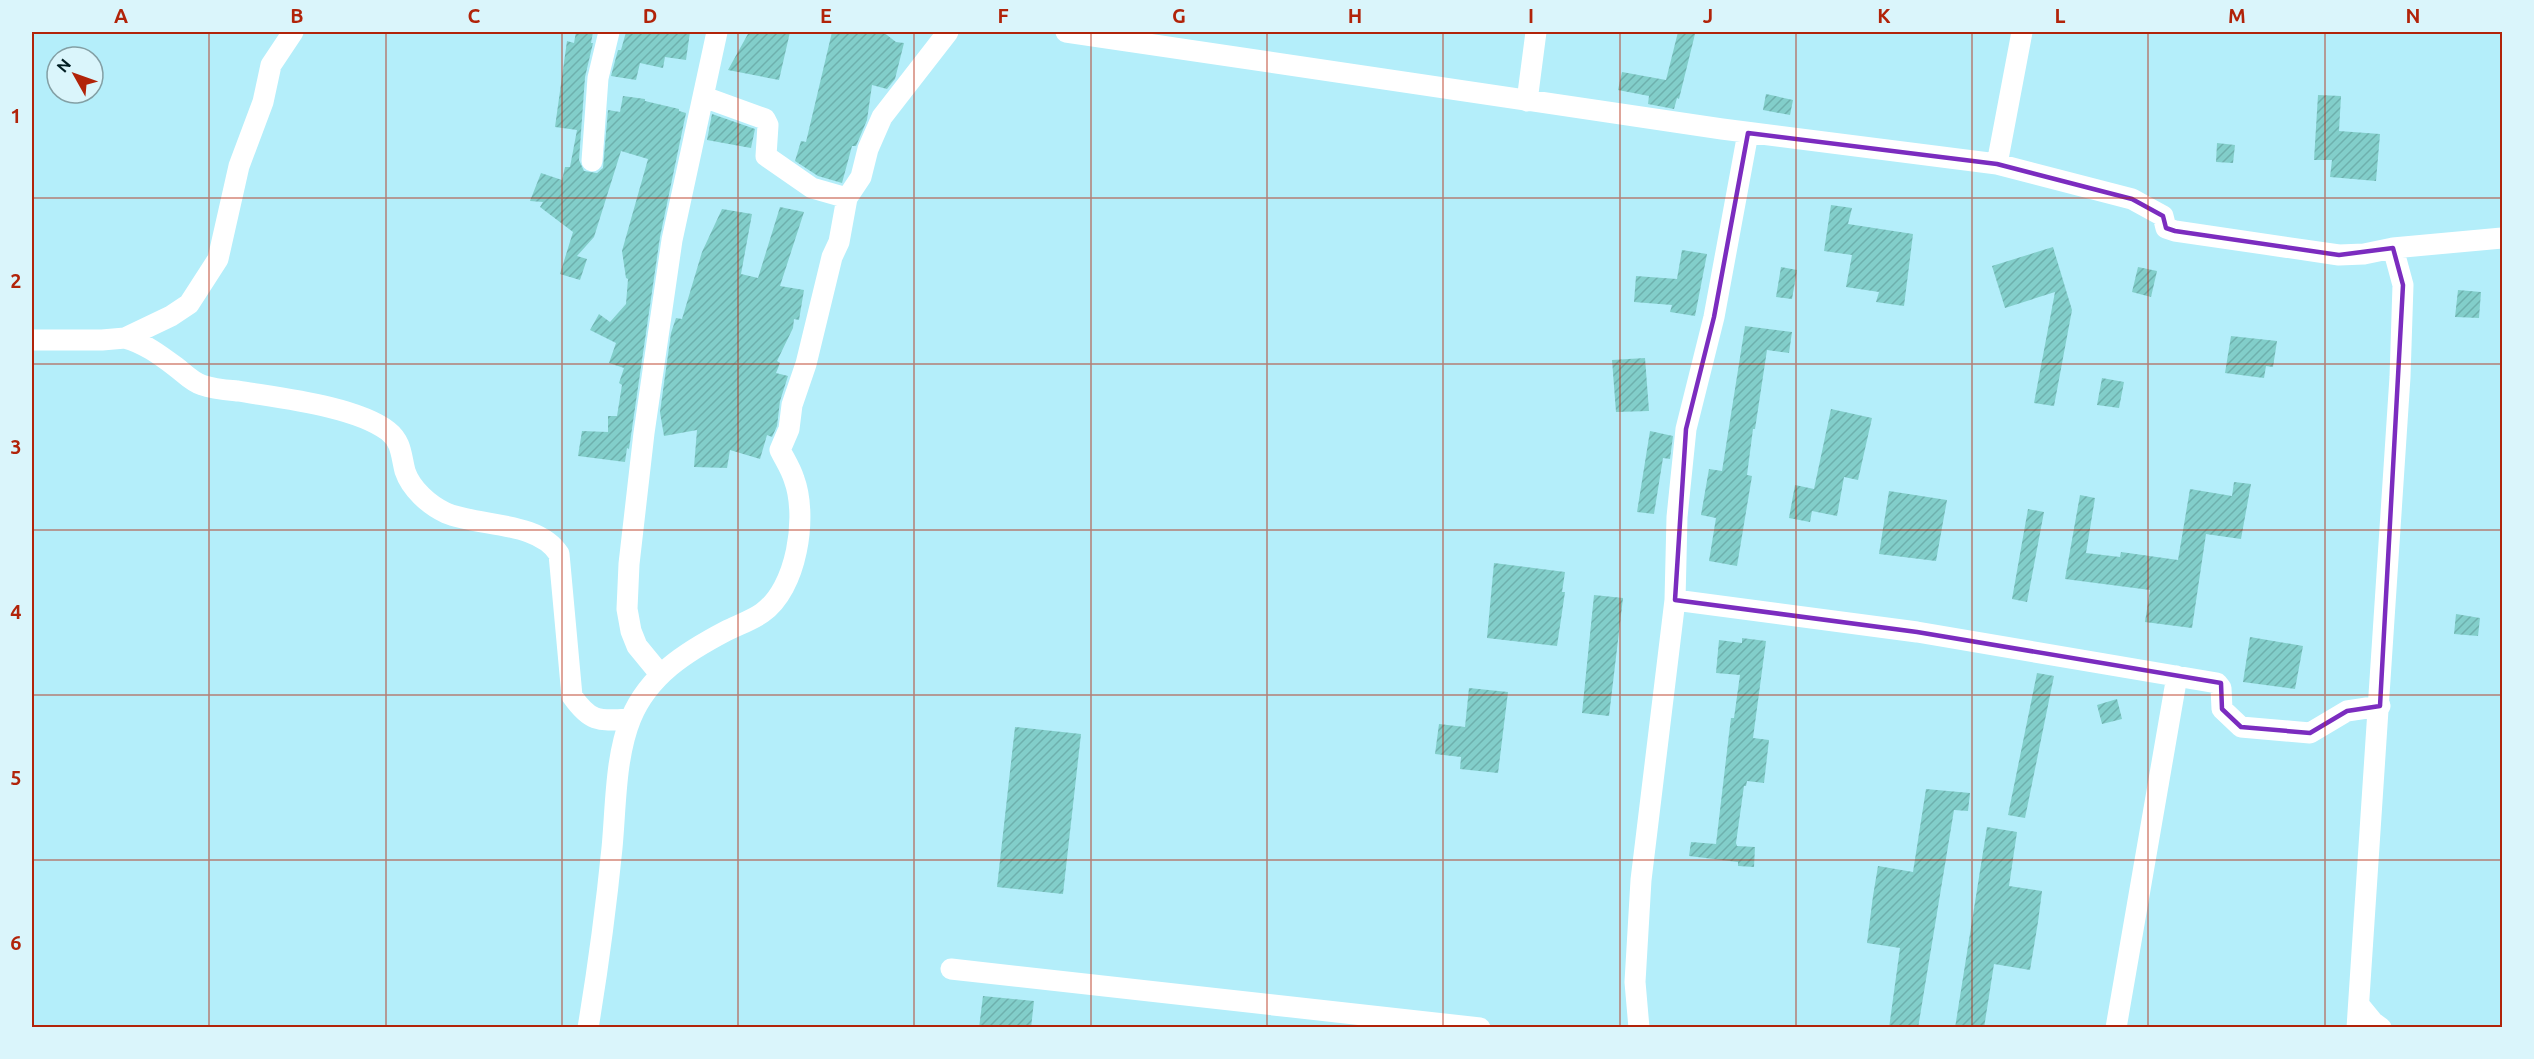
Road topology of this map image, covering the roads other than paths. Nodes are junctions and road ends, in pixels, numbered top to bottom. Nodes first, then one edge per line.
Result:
1 (293, 32) edge
2 (609, 32) edge
3 (717, 32) edge
4 (948, 32) edge
5 (1066, 32) edge
6 (1536, 32) edge
7 (2022, 32) edge
8 (704, 97) junction
9 (1527, 101) junction
10 (1748, 133) junction
11 (592, 161) dead end
12 (1997, 164) junction
13 (847, 198) junction
14 (2502, 238) edge
15 (2393, 248) junction
16 (124, 338) junction
17 (32, 339) edge
18 (1675, 600) junction
19 (660, 674) junction
20 (2177, 676) junction
21 (2380, 706) junction
22 (630, 719) junction
23 (951, 969) dead end
24 (2359, 1005) junction
25 (588, 1028) edge
26 (1480, 1028) edge
27 (1639, 1028) edge
28 (2115, 1028) edge
29 (2357, 1028) edge
30 (2381, 1028) edge

1 - 16 street
2 - 11 street
3 - 8 street
4 - 13 street
5 - 9 street
6 - 9 street
7 - 12 street
8 - 13 street
8 - 19 street
9 - 10 street
10 - 12 street
10 - 18 street
12 - 15 street
13 - 19 street
14 - 15 street
15 - 21 street
16 - 17 street
16 - 22 street
18 - 20 street
18 - 27 street
19 - 22 street
20 - 21 street
20 - 28 street
21 - 24 street
22 - 25 street
23 - 26 street
24 - 29 street
24 - 30 street

